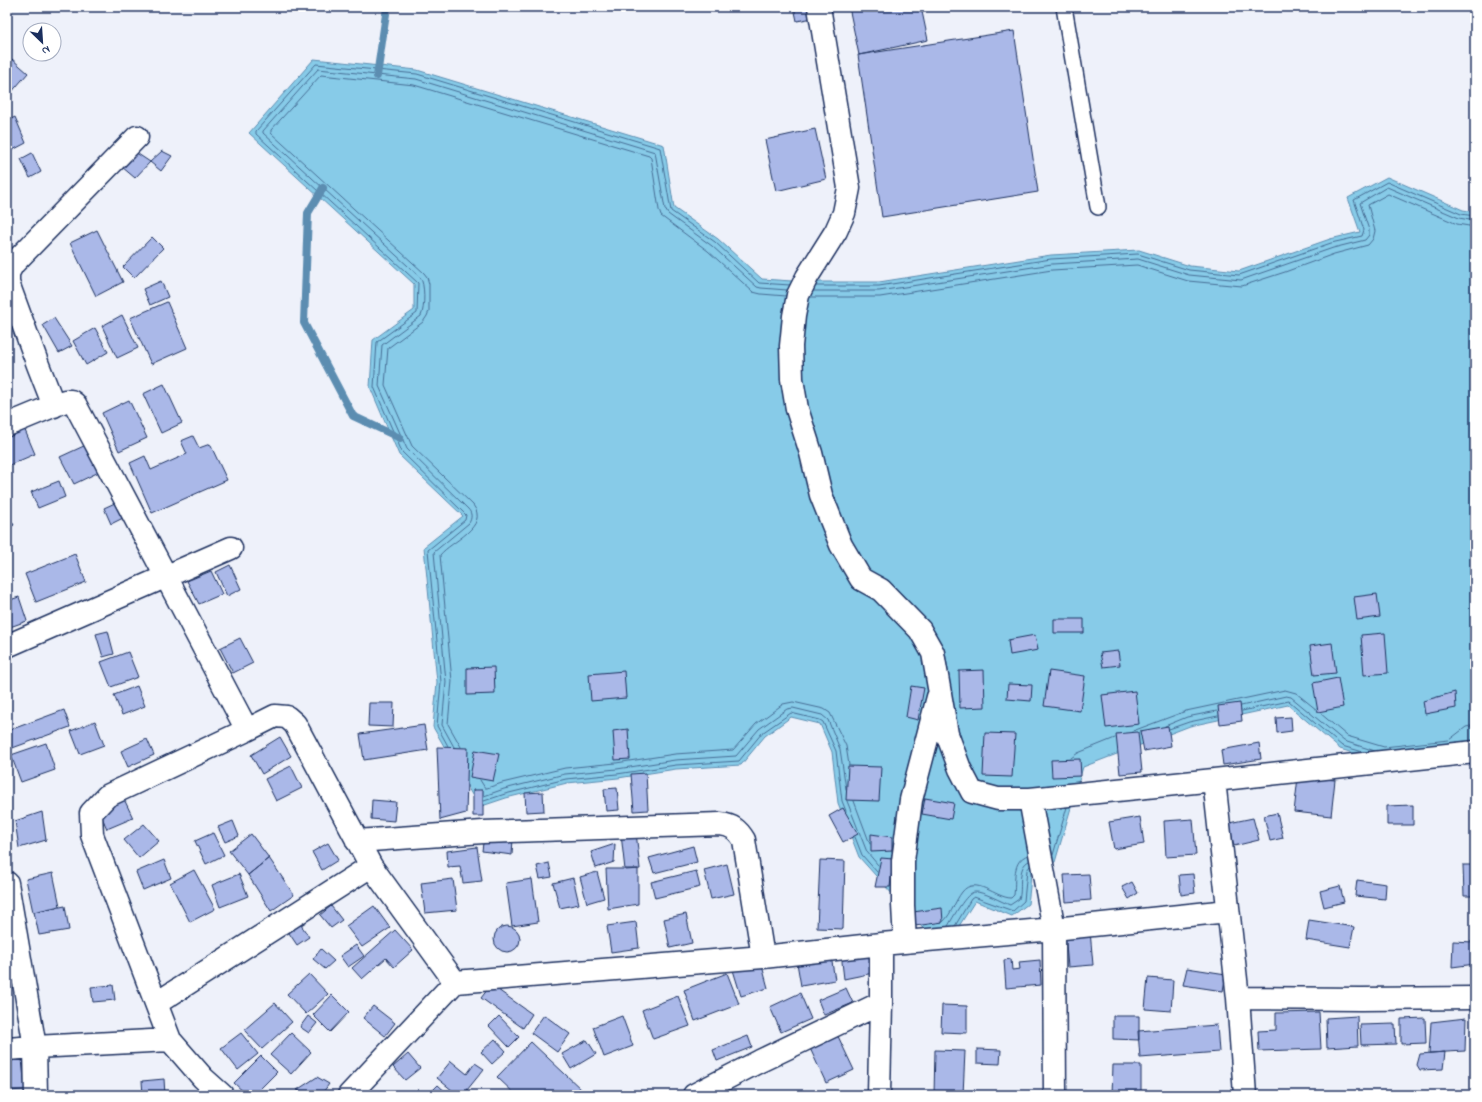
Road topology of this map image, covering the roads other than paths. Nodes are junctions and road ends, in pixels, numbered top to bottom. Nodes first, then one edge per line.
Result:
1 (819, 7) edge
2 (1064, 7) edge
3 (137, 137) dead end
4 (1098, 207) dead end
5 (54, 406) junction
6 (7, 425) edge
7 (231, 548) dead end
8 (166, 577) junction
9 (7, 646) edge
10 (940, 690) junction
11 (247, 730) junction
12 (1475, 752) edge
13 (1214, 780) junction
14 (1030, 800) junction
15 (357, 841) junction
16 (371, 866) junction
17 (7, 883) edge
18 (1228, 911) junction
19 (1054, 929) junction
20 (905, 942) junction
21 (881, 944) junction
22 (763, 957) junction
23 (455, 982) junction
24 (1238, 998) junction
25 (1475, 998) edge
26 (157, 1003) junction
27 (882, 1003) junction
28 (170, 1040) junction
29 (35, 1047) junction
30 (7, 1049) edge
31 (36, 1095) edge
32 (222, 1095) edge
33 (349, 1095) edge
34 (694, 1095) edge
35 (879, 1095) edge
36 (1055, 1095) edge
37 (1245, 1095) edge

1 - 10 street
2 - 4 lane
3 - 5 street
5 - 6 street
5 - 8 street
7 - 8 street
8 - 9 street
8 - 11 street
10 - 14 street
10 - 20 street
11 - 15 street
11 - 26 street
12 - 13 street
13 - 14 street
13 - 18 street
14 - 19 street
15 - 16 street
15 - 22 street
16 - 23 street
16 - 26 street
17 - 29 street
18 - 19 street
18 - 24 street
19 - 20 street
19 - 36 street
20 - 21 street
21 - 22 street
21 - 27 street
22 - 23 street
23 - 33 street
24 - 25 street
24 - 37 street
26 - 28 street
27 - 34 street
27 - 35 street
28 - 29 street
28 - 32 street
29 - 30 street
29 - 31 street

